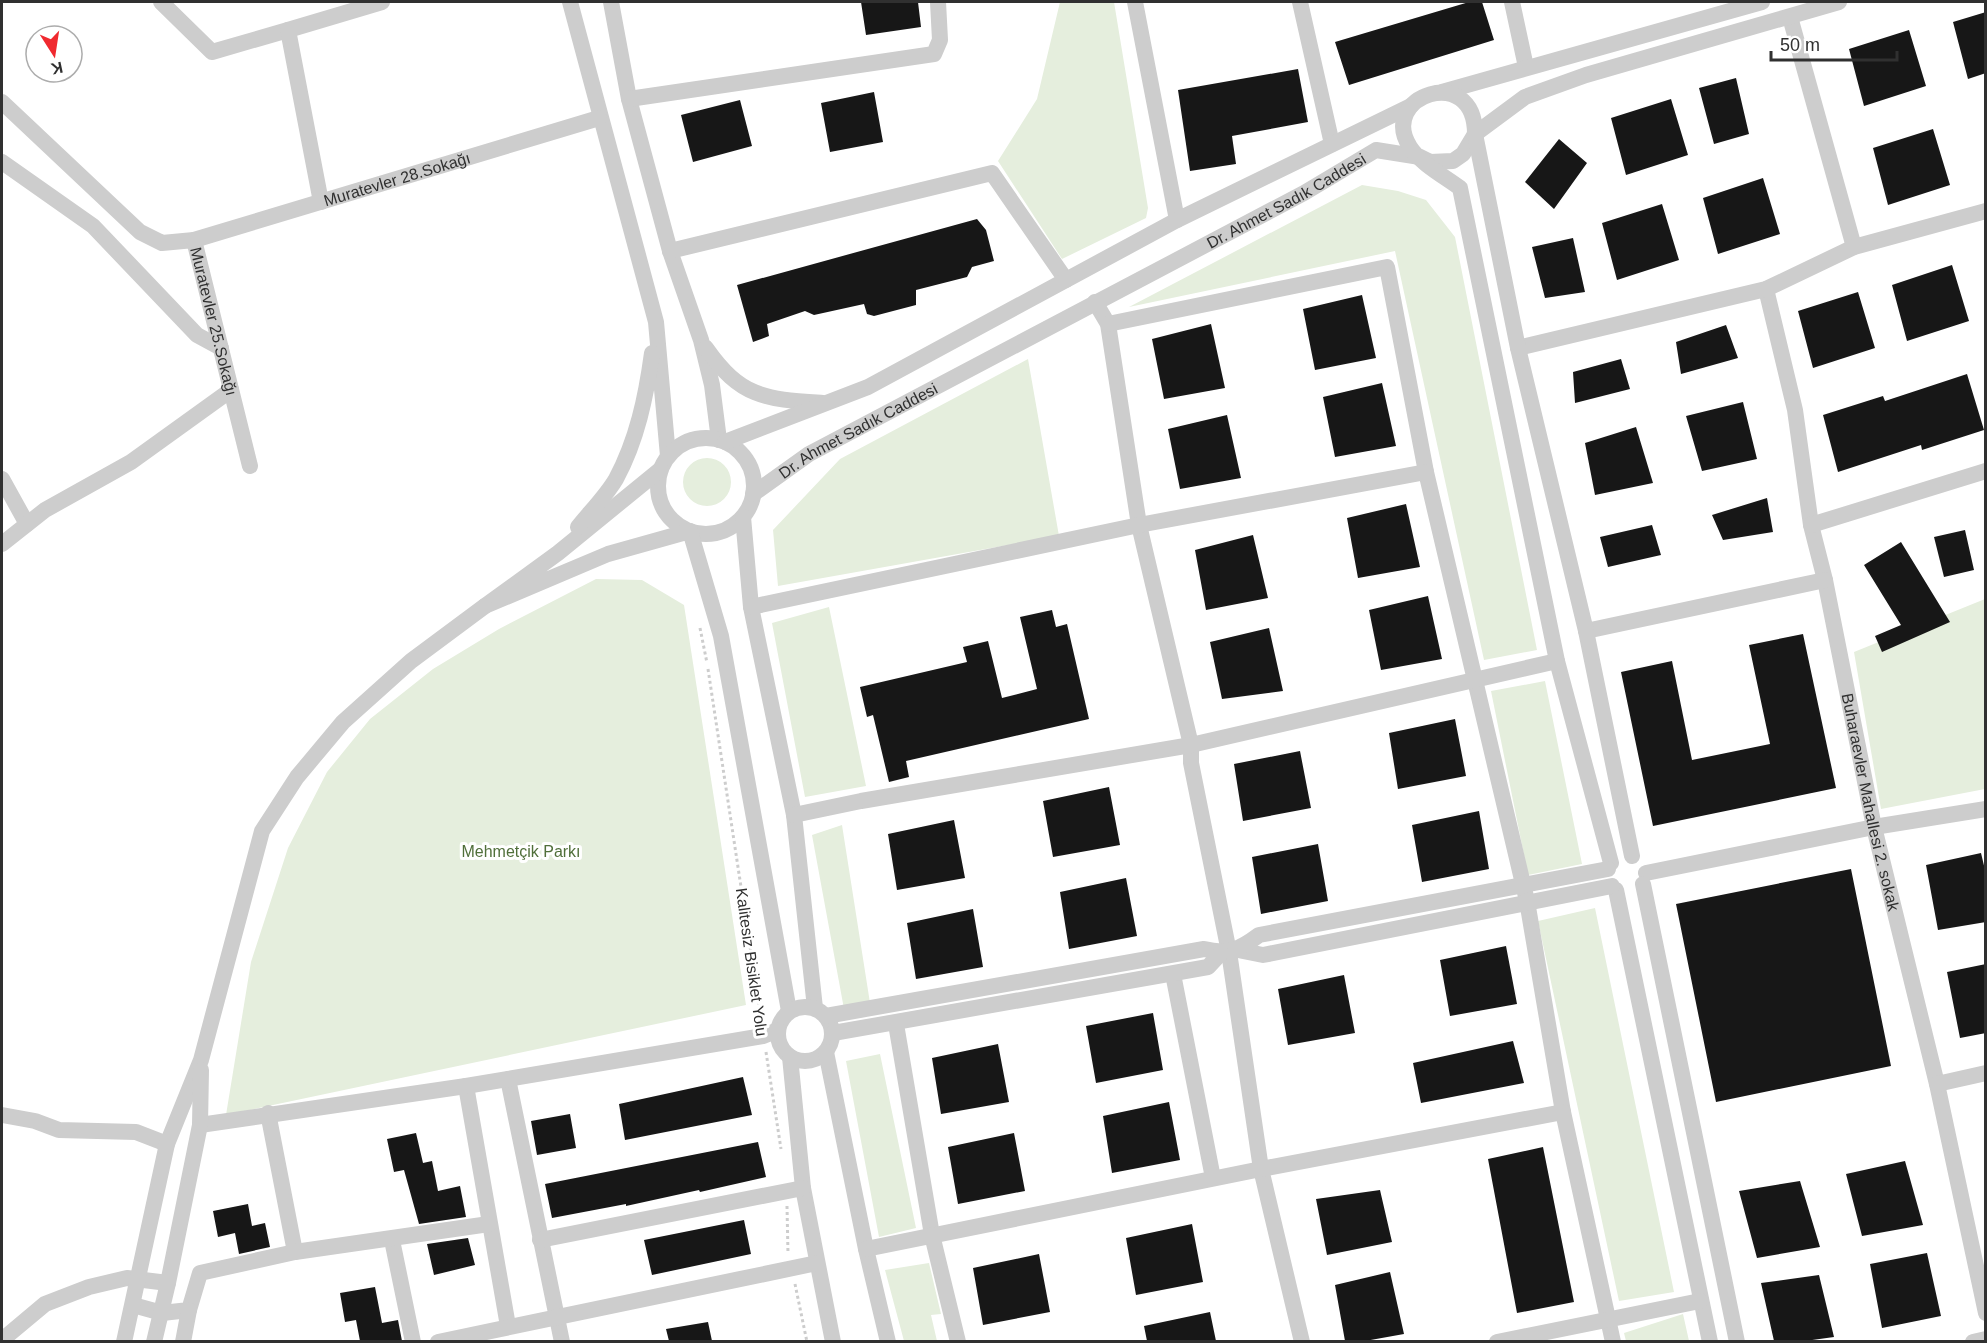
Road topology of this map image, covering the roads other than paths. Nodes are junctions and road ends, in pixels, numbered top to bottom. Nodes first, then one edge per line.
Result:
1 (161, 2) edge
2 (382, 2) edge
3 (570, 2) edge
4 (611, 2) edge
5 (938, 2) edge
6 (1135, 2) edge
7 (1300, 2) edge
8 (1512, 2) edge
9 (1762, 2) edge
10 (1839, 2) edge
11 (1716, 8) edge
12 (1790, 17) junction
13 (288, 30) junction
14 (1526, 67) junction
15 (1442, 92) junction
16 (629, 99) junction
17 (2, 102) edge
18 (1411, 106) junction
19 (599, 118) junction
20 (1475, 134) junction
21 (1332, 144) junction
22 (1420, 157) junction
23 (2, 162) edge
24 (321, 202) junction
25 (1986, 211) edge
26 (1177, 220) junction
27 (194, 240) junction
28 (1854, 247) junction
29 (670, 250) junction
30 (1066, 280) junction
31 (1766, 289) junction
32 (1095, 302) junction
33 (656, 322) junction
34 (1108, 324) junction
35 (701, 340) junction
36 (220, 348) junction
37 (1518, 348) junction
38 (231, 390) junction
39 (830, 403) junction
40 (722, 441) junction
41 (665, 463) junction
42 (250, 466) dead end
43 (1986, 471) edge
44 (1426, 472) junction
45 (2, 479) edge
46 (753, 494) junction
47 (743, 517) junction
48 (27, 524) junction
49 (1139, 525) junction
50 (1811, 525) junction
51 (690, 531) junction
52 (2, 544) edge
53 (558, 553) junction
54 (1825, 580) junction
55 (485, 606) junction
56 (751, 607) junction
57 (1586, 631) junction
58 (1557, 661) junction
59 (1475, 680) junction
60 (1191, 745) junction
61 (1986, 809) edge
62 (794, 815) junction
63 (1874, 827) junction
64 (1632, 856) junction
65 (1610, 866) junction
66 (1644, 878) junction
67 (1614, 888) junction
68 (1525, 893) junction
69 (1229, 952) junction
70 (1173, 974) junction
71 (789, 1011) junction
72 (821, 1012) junction
73 (896, 1024) junction
74 (771, 1033) junction
75 (833, 1033) junction
76 (826, 1052) junction
77 (790, 1057) junction
78 (201, 1060) junction
79 (1986, 1073) edge
80 (508, 1079) junction
81 (1937, 1084) junction
82 (466, 1086) junction
83 (1563, 1112) junction
84 (268, 1113) junction
85 (2, 1115) edge
86 (200, 1125) junction
87 (167, 1144) junction
88 (1262, 1168) junction
89 (1213, 1178) junction
90 (795, 1190) junction
91 (489, 1224) junction
92 (932, 1235) junction
93 (392, 1240) junction
94 (540, 1240) junction
95 (866, 1250) junction
96 (296, 1252) junction
97 (817, 1263) junction
98 (138, 1278) junction
99 (168, 1284) junction
100 (1700, 1301) junction
101 (133, 1305) junction
102 (189, 1310) junction
103 (162, 1313) junction
104 (1986, 1313) edge
105 (556, 1316) junction
106 (1608, 1318) junction
107 (508, 1326) junction
108 (478, 1337) edge
109 (1986, 1339) edge
110 (2, 1340) edge
111 (124, 1341) edge
112 (154, 1341) edge
113 (183, 1341) edge
114 (413, 1341) edge
115 (438, 1341) edge
116 (562, 1341) edge
117 (832, 1341) edge
118 (888, 1341) edge
119 (958, 1341) edge
120 (1302, 1341) edge
121 (1497, 1341) edge
122 (1613, 1341) edge
123 (1710, 1341) edge
124 (1737, 1341) edge
125 (1972, 1341) edge

1 - 13 street
2 - 13 street
3 - 19 street
4 - 16 street
5 - 16 street
6 - 26 street
7 - 21 street
8 - 14 street
9 - 11 street
10 - 12 street, Dr. Ahmet Sadık Caddesi
11 - 14 street
12 - 20 street, Dr. Ahmet Sadık Caddesi
12 - 28 street
13 - 24 street
14 - 15 street
15 - 18 street
15 - 20 street
16 - 29 street
17 - 27 street, Muratevler 25.Sokağı
18 - 21 street
18 - 22 street
19 - 24 street, Muratevler 28.Sokağı
19 - 33 street
20 - 22 street, Dr. Ahmet Sadık Caddesi
20 - 37 street
21 - 26 street
22 - 32 street, Dr. Ahmet Sadık Caddesi
22 - 58 street
23 - 36 street
24 - 27 street, Muratevler 28.Sokağı
25 - 28 street
26 - 30 street
27 - 36 street, Muratevler 25.Sokağı
28 - 31 street
29 - 30 street
29 - 35 street
30 - 39 street
31 - 37 street
31 - 50 street, Buharaevler Mahallesi 2. sokak
32 - 34 street
32 - 46 street, Dr. Ahmet Sadık Caddesi
33 - 41 street
33 - 53 street
34 - 44 street
34 - 49 street
35 - 39 street
35 - 40 street
36 - 38 street, Muratevler 25.Sokağı
37 - 57 street
38 - 42 street, Muratevler 25.Sokağı
38 - 48 street
39 - 40 street
40 - 41 street
40 - 46 street
41 - 51 street
41 - 53 street
43 - 50 street
44 - 49 street
44 - 59 street
45 - 48 street
46 - 47 street
47 - 51 street
47 - 56 street
48 - 52 street
49 - 56 street
49 - 60 street
50 - 54 street, Buharaevler Mahallesi 2. sokak
51 - 55 street
51 - 71 street
53 - 55 street
54 - 57 street
54 - 63 street, Buharaevler Mahallesi 2. sokak
55 - 78 street
56 - 62 street
57 - 64 street
58 - 59 street
58 - 65 street
59 - 60 street
59 - 68 street
60 - 62 street
60 - 69 street
61 - 63 street
62 - 72 street
63 - 66 street
63 - 81 street, Buharaevler Mahallesi 2. sokak
64 - 65 street
64 - 66 street
65 - 67 street
65 - 68 street
66 - 67 street
66 - 124 street
67 - 68 street
67 - 100 street
68 - 69 street
68 - 83 street
69 - 70 street
69 - 72 street
69 - 88 street
70 - 73 street
70 - 89 street
71 - 72 street
71 - 74 street
72 - 75 street
73 - 75 street
73 - 92 street
74 - 77 street
74 - 80 street
75 - 76 street
76 - 77 street
76 - 95 street
77 - 90 street
78 - 86 street
78 - 87 street
79 - 81 street
80 - 82 street
80 - 94 street
81 - 104 street, Buharaevler Mahallesi 2. sokak
82 - 84 street
82 - 91 street
83 - 88 street
83 - 106 street
84 - 86 street
84 - 96 street
85 - 87 street
86 - 99 street
87 - 98 street
88 - 89 street
88 - 120 street
89 - 92 street
90 - 94 street
90 - 97 street
91 - 93 street
91 - 107 street
92 - 95 street
92 - 119 street
93 - 96 street
93 - 114 street
94 - 105 street
95 - 118 street
96 - 102 street
97 - 105 street
97 - 117 street
98 - 99 street
98 - 101 street
98 - 110 street
99 - 103 street
100 - 106 street
100 - 123 street
101 - 103 street
101 - 111 street
102 - 103 street
102 - 113 street
103 - 112 street
105 - 107 street
105 - 116 street
106 - 121 street
106 - 122 street
107 - 108 street
108 - 115 street
109 - 125 street

